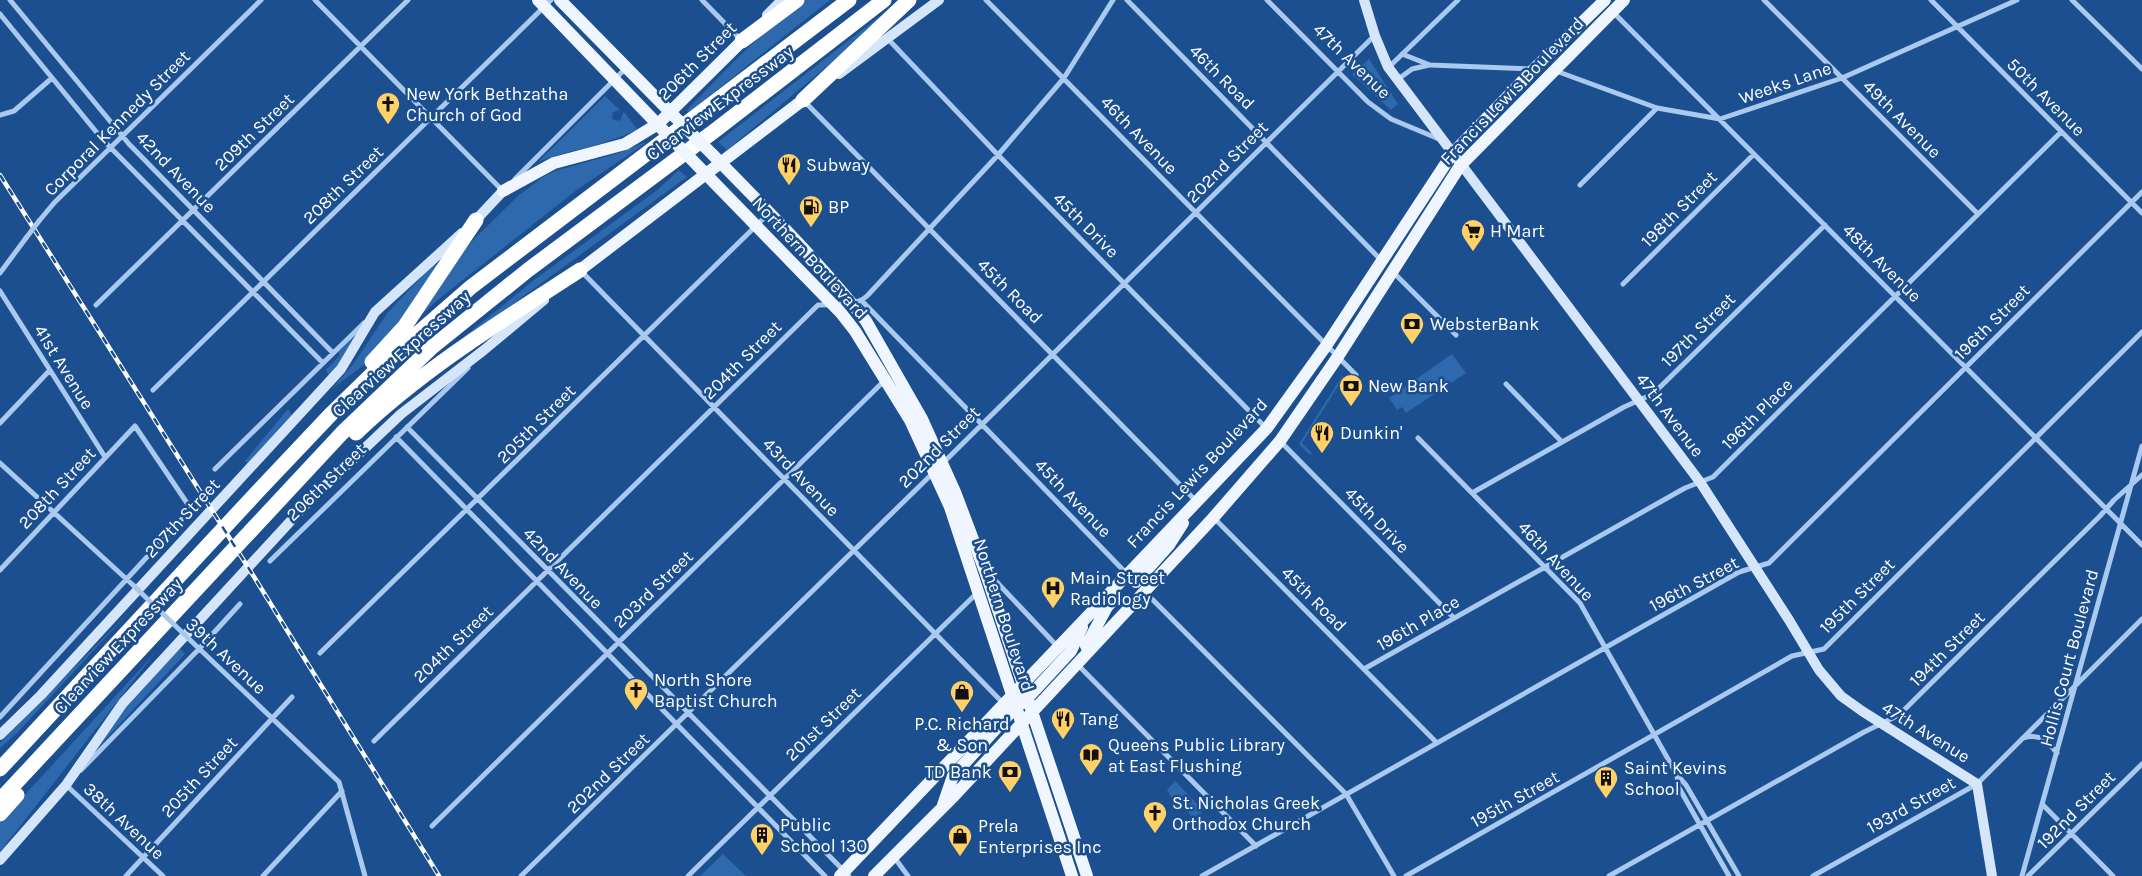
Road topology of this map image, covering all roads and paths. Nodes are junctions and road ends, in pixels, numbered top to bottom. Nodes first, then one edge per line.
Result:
1 (10, 0) edge
2 (261, 0) edge
3 (315, 0) edge
4 (408, 0) edge
5 (560, 0) edge
6 (702, 0) edge
7 (782, 0) edge
8 (797, 0) edge
9 (849, 0) edge
10 (884, 0) edge
11 (909, 0) edge
12 (939, 0) edge
13 (986, 0) edge
14 (1113, 0) edge
15 (1127, 0) edge
16 (1266, 0) edge
17 (1364, 0) edge
18 (1458, 0) edge
19 (1624, 0) edge
20 (1764, 0) edge
21 (1931, 0) edge
22 (2017, 0) edge
23 (2072, 0) edge
24 (1603, 1) edge
25 (544, 2) edge
26 (1612, 11) junction
27 (0, 14) edge
28 (1957, 26) junction
29 (1375, 36) junction
30 (888, 39) junction
31 (742, 41) junction
32 (362, 46) junction
33 (1402, 54) junction
34 (1430, 65) junction
35 (626, 67) junction
36 (1388, 67) junction
37 (1534, 69) junction
38 (2142, 69) edge
39 (1554, 70) junction
40 (1338, 73) junction
41 (52, 78) junction
42 (1064, 78) junction
43 (1842, 78) junction
44 (614, 79) junction
45 (1397, 80) junction
46 (803, 100) junction
47 (1657, 108) junction
48 (0, 115) edge
49 (674, 116) junction
50 (430, 119) junction
51 (1720, 119) junction
52 (661, 128) junction
53 (2061, 132) junction
54 (122, 136) junction
55 (1441, 140) junction
56 (1267, 142) junction
57 (111, 147) junction
58 (998, 154) junction
59 (1452, 154) junction
60 (1754, 154) junction
61 (711, 166) junction
62 (1460, 166) junction
63 (1580, 185) dead end
64 (503, 191) junction
65 (2142, 192) edge
66 (2132, 202) junction
67 (194, 210) junction
68 (770, 213) junction
69 (1196, 213) junction
70 (2142, 213) edge
71 (1978, 214) junction
72 (184, 220) junction
73 (476, 220) junction
74 (1825, 225) junction
75 (757, 226) junction
76 (930, 229) junction
77 (1382, 260) junction
78 (580, 270) junction
79 (1393, 272) junction
80 (0, 273) edge
81 (263, 282) junction
82 (1124, 283) junction
83 (1623, 284) dead end
84 (0, 291) edge
85 (253, 291) junction
86 (1895, 296) junction
87 (857, 302) junction
88 (832, 304) junction
89 (96, 305) dead end
90 (375, 312) junction
91 (2142, 332) edge
92 (1456, 335) dead end
93 (644, 336) junction
94 (1326, 346) junction
95 (484, 350) junction
96 (333, 353) junction
97 (1053, 354) junction
98 (1338, 358) junction
99 (323, 362) junction
100 (1966, 367) junction
101 (50, 370) junction
102 (1356, 375) dead end
103 (890, 376) junction
104 (1506, 384) dead end
105 (153, 390) dead end
106 (1640, 402) junction
107 (714, 408) junction
108 (0, 423) edge
109 (982, 424) junction
110 (407, 427) junction
111 (1266, 428) junction
112 (396, 438) junction
113 (1418, 438) dead end
114 (2037, 438) junction
115 (1280, 441) junction
116 (1562, 442) junction
117 (2142, 446) edge
118 (105, 457) junction
119 (0, 463) edge
120 (938, 468) junction
121 (215, 469) dead end
122 (2142, 475) edge
123 (784, 480) junction
124 (1700, 482) junction
125 (2131, 486) junction
126 (261, 488) junction
127 (1472, 493) junction
128 (478, 500) junction
129 (1196, 501) junction
130 (2105, 509) junction
131 (467, 511) junction
132 (53, 513) junction
133 (1213, 518) junction
134 (2120, 524) junction
135 (240, 542) junction
136 (2142, 545) edge
137 (854, 551) junction
138 (270, 562) dead end
139 (1545, 567) junction
140 (1755, 568) junction
141 (0, 570) edge
142 (985, 571) junction
143 (548, 572) junction
144 (126, 578) junction
145 (538, 581) junction
146 (1135, 581) junction
147 (979, 592) junction
148 (240, 604) dead end
149 (1454, 618) junction
150 (2142, 619) edge
151 (1084, 620) junction
152 (935, 634) junction
153 (618, 643) junction
154 (1057, 646) junction
155 (1606, 648) junction
156 (199, 650) junction
157 (137, 653) junction
158 (320, 653) dead end
159 (608, 653) junction
160 (107, 654) junction
161 (1808, 654) junction
162 (1076, 663) junction
163 (1364, 669) junction
164 (2076, 685) junction
165 (1025, 689) junction
166 (292, 697) dead end
167 (1015, 709) junction
168 (1032, 711) junction
169 (688, 714) junction
170 (0, 717) edge
171 (273, 718) junction
172 (1883, 723) junction
173 (677, 724) junction
174 (0, 735) edge
175 (1656, 735) junction
176 (2023, 738) junction
177 (374, 741) dead end
178 (1437, 743) junction
179 (2057, 753) junction
180 (0, 754) edge
181 (2142, 764) edge
182 (0, 769) edge
183 (1677, 775) junction
184 (1977, 784) junction
185 (66, 785) junction
186 (342, 791) junction
187 (1346, 794) junction
188 (770, 796) junction
189 (0, 800) edge
190 (2043, 805) junction
191 (758, 807) junction
192 (0, 814) edge
193 (1707, 821) junction
194 (1700, 825) junction
195 (432, 826) dead end
196 (2072, 835) junction
197 (1256, 846) junction
198 (894, 857) junction
199 (143, 858) junction
200 (0, 860) edge
201 (844, 874) edge
202 (126, 876) edge
203 (163, 876) edge
204 (263, 876) edge
205 (365, 876) edge
206 (521, 876) edge
207 (688, 876) edge
208 (826, 876) edge
209 (874, 876) edge
210 (908, 876) edge
211 (1072, 876) edge
212 (1086, 876) edge
213 (1202, 876) edge
214 (1394, 876) edge
215 (1406, 876) edge
216 (1610, 876) edge
217 (1729, 876) edge
218 (1739, 876) edge
219 (1813, 876) edge
220 (1992, 876) edge
221 (2022, 876) edge
222 (2028, 876) edge
223 (2113, 876) edge

1 - 54 street, 42nd Avenue
2 - 54 street, Corporal Kennedy Street
3 - 32 street
4 - 32 street, 209th Street
5 - 35 main road, Northern Boulevard
6 - 31 street
7 - 31 street, 206th Street
8 - 31 highway
9 - 126 highway, Clearview Expressway
10 - 135 highway, Clearview Expressway
11 - 46 highway
12 - 30 street
13 - 42 street, 46th Avenue
14 - 42 street
15 - 56 street, 46th Road
16 - 40 street, 47th Avenue
17 - 29 street
18 - 33 street
19 - 26 main road, Francis Lewis Boulevard
20 - 43 street, 49th Avenue
21 - 28 street, 50th Avenue
22 - 28 street, Weeks Lane
23 - 38 street
24 - 26 street, 48th Avenue
24 - 37 main road, Francis Lewis Boulevard
25 - 44 main road, Northern Boulevard
25 - 50 street, 208th Street
26 - 39 main road, Francis Lewis Boulevard
26 - 51 street, 48th Avenue
27 - 41 street, 42nd Avenue
28 - 43 street, Weeks Lane
28 - 53 street, 50th Avenue
29 - 36 street
29 - 40 street, 202nd Street
30 - 46 street
30 - 58 street, 45th Drive
31 - 49 main road, 206th Street
32 - 50 street
32 - 67 street, 209th Street
33 - 34 street
33 - 36 street
34 - 37 street
34 - 45 street
35 - 44 street
35 - 49 main road, Northern Boulevard
36 - 45 street
37 - 59 main road, Francis Lewis Boulevard
39 - 47 street, Weeks Lane
39 - 62 main road, Francis Lewis Boulevard
40 - 55 street, 47th Avenue
40 - 56 street, 202nd Street
41 - 48 street
41 - 57 street, 42nd Avenue
42 - 58 street
42 - 69 street, 46th Avenue
43 - 51 street, Weeks Lane
43 - 71 street, 49th Avenue
44 - 52 main road, Northern Boulevard
44 - 64 street
45 - 55 street
46 - 61 main road
46 - 76 street, 45th Road
47 - 51 street, Weeks Lane
47 - 63 street
49 - 52 main road, 206th Street
49 - 61 main road, Northern Boulevard, bridge
50 - 64 street
50 - 81 street, 208th Street
51 - 60 street, 48th Avenue
52 - 61 main road, Northern Boulevard, bridge
52 - 64 main road, 206th Street
53 - 66 street, 50th Avenue
53 - 71 street, 196th Place
54 - 57 street, Corporal Kennedy Street
54 - 67 street, 42nd Avenue
55 - 59 street, 47th Avenue
56 - 69 street, 202nd Street
56 - 77 street, 46th Road
57 - 72 street, 42nd Avenue
57 - 80 street, Corporal Kennedy Street, bridge
58 - 76 street
58 - 82 street, 45th Drive
59 - 62 street, 47th Avenue
59 - 77 main road, Francis Lewis Boulevard
60 - 74 street, 48th Avenue
60 - 83 street, 198th Street
61 - 68 main road, Northern Boulevard
61 - 75 main road, Northern Boulevard
61 - 78 main road
62 - 79 main road, Francis Lewis Boulevard
62 - 106 street, 47th Avenue
64 - 73 street
65 - 66 street, 196th Street
66 - 70 street, 50th Avenue
66 - 100 street, 196th Street
67 - 72 street, 209th Street
67 - 81 street, 42nd Avenue
68 - 75 street, 205th Street
68 - 87 main road, Northern Boulevard
69 - 82 street, 202nd Street
69 - 94 street, 46th Avenue
71 - 86 street, 196th Place
72 - 85 street, 42nd Avenue
72 - 89 street, 209th Street
73 - 90 street
73 - 126 highway
74 - 86 street, 48th Avenue
74 - 106 street, 197th Street
75 - 88 main road, Northern Boulevard
75 - 93 street, 205th Street
76 - 87 street
76 - 97 street, 45th Road
77 - 94 main road, Francis Lewis Boulevard
78 - 93 street, 43rd Avenue
78 - 95 street
78 - 135 highway
79 - 92 street
79 - 98 main road, Francis Lewis Boulevard
81 - 85 street, 208th Street
81 - 96 street, 42nd Avenue
82 - 97 street, 202nd Street
82 - 111 street, 45th Drive
84 - 101 street, 41st Avenue
85 - 99 street, 42nd Avenue
85 - 105 street, 208th Street
86 - 100 street, 48th Avenue
86 - 124 street, 196th Place
87 - 88 street, 204th Street
87 - 103 main road, Northern Boulevard
87 - 109 street, 45th Avenue
88 - 103 main road, Northern Boulevard
88 - 107 street, 204th Street
90 - 96 street
90 - 174 street, 207th Street
91 - 114 street, 195th Street
93 - 107 street, 43rd Avenue
93 - 128 street, 205th Street
94 - 98 street, 46th Avenue
94 - 111 main road, Francis Lewis Boulevard
95 - 110 street
95 - 185 street
96 - 99 street
97 - 109 street, 202nd Street
97 - 129 street, 45th Road
98 - 102 street, 46th Avenue
98 - 115 main road, Francis Lewis Boulevard
99 - 121 street
100 - 114 street, 48th Avenue
100 - 140 street, 196th Street
101 - 108 street
101 - 118 street, 41st Avenue
103 - 120 main road, Northern Boulevard
103 - 120 main road, Northern Boulevard
103 - 123 street, 203rd Street
104 - 116 street
106 - 116 street, 197th Street
106 - 124 street, 47th Avenue
107 - 123 street, 43rd Avenue
107 - 143 street, 204th Street
109 - 120 street, 202nd Street
109 - 146 street, 45th Avenue
110 - 112 street, 206th Street
110 - 128 street, 42nd Avenue
111 - 129 main road, Francis Lewis Boulevard
112 - 131 street, 42nd Avenue
112 - 138 street, 206th Street
113 - 127 street, 46th Avenue
114 - 130 street, 48th Avenue
114 - 161 street, 195th Street
115 - 133 main road, Francis Lewis Boulevard
115 - 149 street, 45th Drive
116 - 127 street, 197th Street
117 - 125 street, Hollis Court Boulevard
118 - 132 street, 208th Street
118 - 144 street, 208th Street
119 - 132 street, 39th Avenue
120 - 137 street, 202nd Street
120 - 142 main road, Northern Boulevard
120 - 147 main road, Northern Boulevard
122 - 125 street, 194th Street
123 - 137 street, 43rd Avenue
123 - 153 street, 203rd Street
124 - 139 street, 196th Place
124 - 140 street, 47th Avenue
125 - 130 street, 194th Street
125 - 134 street, Hollis Court Boulevard
126 - 160 highway, Clearview Expressway
127 - 139 street, 46th Avenue
128 - 131 street, 205th Street
128 - 143 street, 42nd Avenue
129 - 146 main road, Francis Lewis Boulevard
130 - 134 street, 48th Avenue
130 - 172 street, 194th Street
131 - 145 street, 42nd Avenue
131 - 158 street, 205th Street
132 - 141 street, 208th Street
132 - 144 street, 39th Avenue
133 - 146 main road, Francis Lewis Boulevard
133 - 163 street, 45th Road
134 - 136 street, 48th Avenue
134 - 164 street, Hollis Court Boulevard
135 - 157 highway, Clearview Expressway
137 - 152 street, 43rd Avenue
137 - 169 street, 202nd Street
139 - 149 street, 196th Place
139 - 155 street, 46th Avenue
140 - 155 street, 196th Street
140 - 161 street, 47th Avenue
142 - 154 street
142 - 165 main road, Northern Boulevard
143 - 145 street, 204th Street
143 - 153 street, 42nd Avenue
144 - 156 street, 39th Avenue, bridge
144 - 170 street
145 - 159 street, 42nd Avenue
145 - 177 street, 204th Street
146 - 151 main road, Francis Lewis Boulevard
146 - 162 main road, Francis Lewis Boulevard
146 - 187 street, 45th Avenue
147 - 152 street, 201st Street
147 - 167 main road, Northern Boulevard
148 - 156 street
149 - 163 street, 196th Place
150 - 164 street, 193rd Street
151 - 154 main road, Francis Lewis Boulevard
151 - 165 main road
152 - 167 street, 43rd Avenue
152 - 188 street, 201st Street
153 - 159 street, 203rd Street
153 - 169 street, 42nd Avenue
154 - 165 main road, Francis Lewis Boulevard
155 - 175 street, 46th Avenue
155 - 178 street, 196th Street
156 - 171 street, 39th Avenue
156 - 185 street
157 - 189 highway, Clearview Expressway
157 - 192 highway
159 - 173 street, 42nd Avenue
159 - 195 street, 203rd Street
160 - 180 highway
160 - 182 highway, Clearview Expressway
161 - 172 street, 47th Avenue
161 - 175 street, 195th Street
162 - 168 main road, Francis Lewis Boulevard
162 - 197 street
163 - 178 street, 45th Road
164 - 176 street, 193rd Street
164 - 179 street, Hollis Court Boulevard
165 - 167 main road, Francis Lewis Boulevard
165 - 167 main road
165 - 168 main road, Northern Boulevard
166 - 171 street, 205th Street
167 - 168 main road, Francis Lewis Boulevard
167 - 198 main road, Francis Lewis Boulevard
167 - 201 main road, Francis Lewis Boulevard
167 - 211 main road, Northern Boulevard
168 - 212 main road, Northern Boulevard
169 - 173 street, 202nd Street
169 - 188 street, 42nd Avenue
171 - 186 street, 39th Avenue
171 - 199 street, 205th Street
172 - 184 street, 47th Avenue
172 - 193 street, 194th Street
173 - 191 street, 42nd Avenue
173 - 206 street, 202nd Street
175 - 183 street, 46th Avenue
175 - 215 street, 195th Street
176 - 179 street
176 - 184 street, 193rd Street
178 - 187 street, 196th Street
179 - 190 street, Hollis Court Boulevard
181 - 196 street, 192nd Street
183 - 193 street, 46th Avenue
183 - 194 street, 46th Avenue
184 - 219 street, 193rd Street
184 - 220 street, 47th Avenue
185 - 199 street, 38th Avenue
185 - 200 street
186 - 204 street
186 - 205 street, 39th Avenue
187 - 197 street, 196th Street
187 - 214 street, 45th Avenue
188 - 191 street, 201st Street
188 - 201 street, 42nd Avenue
190 - 196 street
190 - 221 street, Hollis Court Boulevard
191 - 207 street, 201st Street
191 - 208 street, 42nd Avenue
193 - 194 street, 194th Street
193 - 218 street, 46th Avenue
194 - 216 street, 194th Street
194 - 217 street, 46th Avenue
196 - 222 street, 192nd Street
196 - 223 street
197 - 213 street, 196th Street
198 - 209 main road, Francis Lewis Boulevard
198 - 210 street
199 - 202 street, 205th Street
199 - 203 street, 38th Avenue

